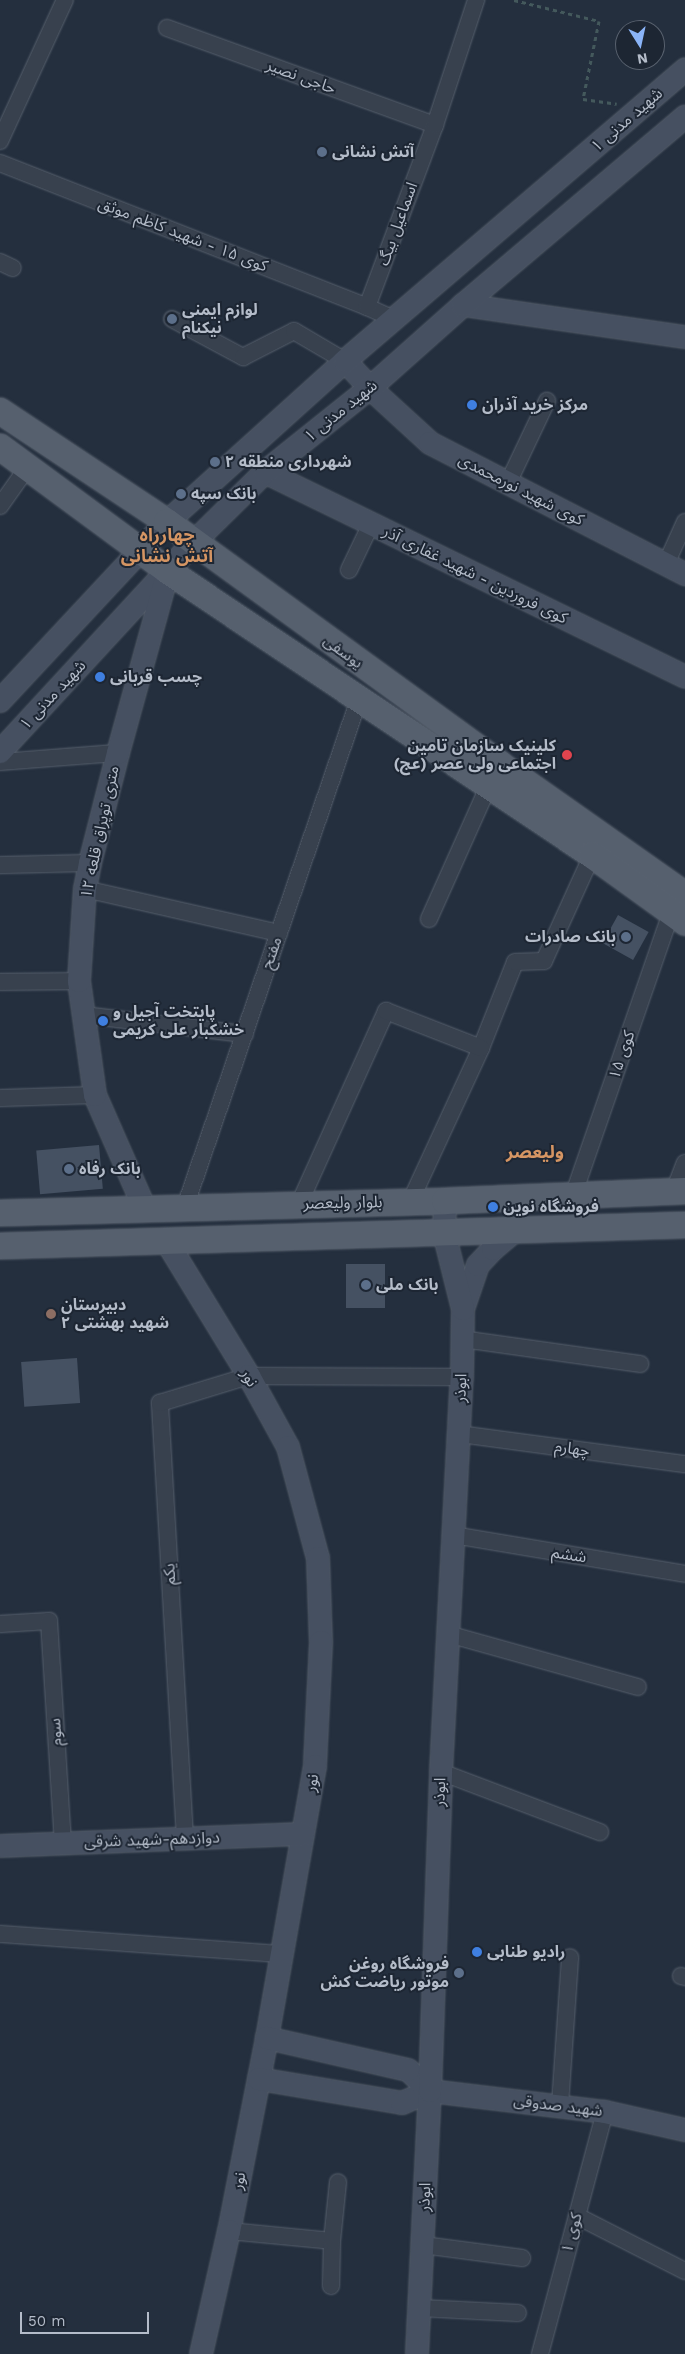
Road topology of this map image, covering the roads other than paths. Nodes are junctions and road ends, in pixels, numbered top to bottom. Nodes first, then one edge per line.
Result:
1 (65, 0) edge
2 (476, 0) edge
3 (167, 28) dead end
4 (685, 70) edge
5 (685, 117) edge
6 (434, 125) junction
7 (0, 141) edge
8 (0, 163) edge
9 (463, 305) junction
10 (367, 307) junction
11 (172, 319) dead end
12 (394, 319) junction
13 (685, 337) edge
14 (418, 345) junction
15 (345, 360) junction
16 (370, 388) junction
17 (548, 402) dead end
18 (0, 412) edge
19 (0, 447) edge
20 (28, 468) junction
21 (265, 472) junction
22 (508, 483) junction
23 (0, 506) edge
24 (166, 522) junction
25 (685, 522) edge
26 (371, 524) junction
27 (193, 543) junction
28 (141, 551) junction
29 (675, 569) edge
30 (349, 570) dead end
31 (168, 571) junction
32 (685, 677) edge
33 (359, 699) junction
34 (0, 701) edge
35 (0, 752) edge
36 (118, 753) junction
37 (0, 762) edge
38 (495, 776) junction
39 (592, 855) junction
40 (90, 863) junction
41 (0, 865) edge
42 (85, 889) junction
43 (680, 910) edge
44 (429, 919) dead end
45 (279, 932) junction
46 (79, 981) junction
47 (0, 982) edge
48 (83, 1014) junction
49 (244, 1034) junction
50 (481, 1048) junction
51 (95, 1095) junction
52 (0, 1098) edge
53 (685, 1163) edge
54 (680, 1191) edge
55 (573, 1196) junction
56 (445, 1201) junction
57 (410, 1202) junction
58 (299, 1204) junction
59 (185, 1207) junction
60 (145, 1209) junction
61 (0, 1213) edge
62 (685, 1225) edge
63 (518, 1228) junction
64 (444, 1233) junction
65 (165, 1239) junction
66 (0, 1246) edge
67 (463, 1309) junction
68 (462, 1339) junction
69 (640, 1364) dead end
70 (249, 1376) junction
71 (462, 1377) junction
72 (459, 1434) junction
73 (685, 1464) edge
74 (454, 1535) junction
75 (685, 1574) edge
76 (0, 1624) edge
77 (448, 1634) junction
78 (638, 1687) dead end
79 (440, 1772) junction
80 (600, 1832) dead end
81 (303, 1834) junction
82 (185, 1838) junction
83 (63, 1844) junction
84 (0, 1846) edge
85 (0, 1934) edge
86 (282, 1954) junction
87 (570, 1957) dead end
88 (267, 2038) junction
89 (259, 2079) junction
90 (430, 2091) junction
91 (560, 2106) junction
92 (605, 2112) junction
93 (685, 2130) edge
94 (338, 2182) dead end
95 (577, 2216) junction
96 (229, 2231) junction
97 (332, 2241) junction
98 (423, 2245) junction
99 (522, 2258) dead end
100 (685, 2271) edge
101 (331, 2286) dead end
102 (420, 2308) junction
103 (518, 2313) dead end
104 (201, 2354) edge
105 (417, 2354) edge
106 (540, 2354) edge

1 - 7 street
2 - 6 street, اسماعیل بیگ
3 - 6 street, حاجی نصیر
4 - 12 street, شهید مدنی ۱
5 - 9 street, شهید مدنی ۱
6 - 10 street, اسماعیل بیگ
8 - 10 street, کوی ۱۵ - شهید کاظم موثق
9 - 13 street
9 - 14 street, شهید مدنی ۱
10 - 12 street
11 - 15 street
12 - 14 street
12 - 15 street, شهید مدنی ۱
14 - 16 street, شهید مدنی ۱
15 - 16 street, کوی شهید نورمحمدی
15 - 24 street, شهید مدنی ۱
16 - 21 street, شهید مدنی ۱
16 - 22 street, کوی شهید نورمحمدی
17 - 22 street
18 - 24 main road, یوسفی
19 - 20 main road, یوسفی
20 - 23 street
20 - 28 main road, یوسفی
21 - 26 street, کوی فروردین - شهید غفاری آذر
21 - 27 street, شهید مدنی ۱
22 - 29 street, کوی شهید نورمحمدی
24 - 27 main road, یوسفی
24 - 28 street, شهید مدنی ۱
25 - 29 street
26 - 30 street
26 - 32 street, کوی فروردین - شهید غفاری آذر
27 - 31 street, شهید مدنی ۱
27 - 38 main road, یوسفی
28 - 31 main road, یوسفی
28 - 34 street, شهید مدنی ۱
31 - 33 main road, یوسفی
31 - 35 street, شهید مدنی ۱
31 - 36 street, ۱۲ متری توپراق قلعه
33 - 38 main road, یوسفی
33 - 45 street, مفتح
36 - 37 street
36 - 40 street, ۱۲ متری توپراق قلعه
38 - 39 main road, یوسفی
38 - 43 main road, یوسفی
38 - 44 street
39 - 43 main road, یوسفی
39 - 50 street
40 - 41 street
40 - 42 street, ۱۲ متری توپراق قلعه
42 - 45 street
42 - 46 street, ۱۲ متری توپراق قلعه
43 - 55 street, کوی ۱۵
45 - 49 street, مفتح
46 - 47 street
46 - 48 street, ۱۲ متری توپراق قلعه
48 - 49 street
48 - 51 street, ۱۲ متری توپراق قلعه
49 - 59 street, مفتح
50 - 57 street
50 - 58 street
51 - 52 street
51 - 60 street, ۱۲ متری توپراق قلعه
53 - 54 street
54 - 55 main road, بلوار ولیعصر
55 - 56 main road, بلوار ولیعصر
56 - 57 main road, بلوار ولیعصر
56 - 64 street, ابوذر
57 - 58 main road, بلوار ولیعصر
58 - 59 main road, بلوار ولیعصر
59 - 60 main road, بلوار ولیعصر
60 - 61 main road, بلوار ولیعصر
60 - 65 main road
62 - 63 main road, بلوار ولیعصر
63 - 64 main road, بلوار ولیعصر
63 - 67 street
64 - 65 main road, بلوار ولیعصر
64 - 67 street, ابوذر
65 - 66 main road, بلوار ولیعصر
65 - 70 street, نور
67 - 68 street, ابوذر
68 - 69 street
68 - 71 street, ابوذر
70 - 71 street
70 - 81 street, نور
70 - 82 street, یکم
71 - 72 street, ابوذر
72 - 73 street, چهارم
72 - 74 street, ابوذر
74 - 75 street, ششم
74 - 77 street, ابوذر
76 - 83 street, سوم
77 - 78 street
77 - 79 street, ابوذر
79 - 80 street
79 - 90 street, ابوذر
81 - 82 street, دوازدهم-شهید شرقی
81 - 86 street, نور
82 - 83 street, دوازدهم-شهید شرقی
83 - 84 street, دوازدهم-شهید شرقی
85 - 86 street
86 - 88 street, نور
87 - 91 street
88 - 89 street, نور
88 - 90 street
89 - 90 street
89 - 96 street, نور
90 - 91 street, شهید صدوقی
90 - 98 street, ابوذر
91 - 92 street, شهید صدوقی
92 - 93 street, شهید صدوقی
92 - 95 street, کوی ۱
94 - 97 street
95 - 100 street
95 - 106 street, کوی ۱
96 - 97 street
96 - 104 street, نور
97 - 101 street
98 - 99 street
98 - 102 street, ابوذر
102 - 103 street
102 - 105 street, ابوذر

